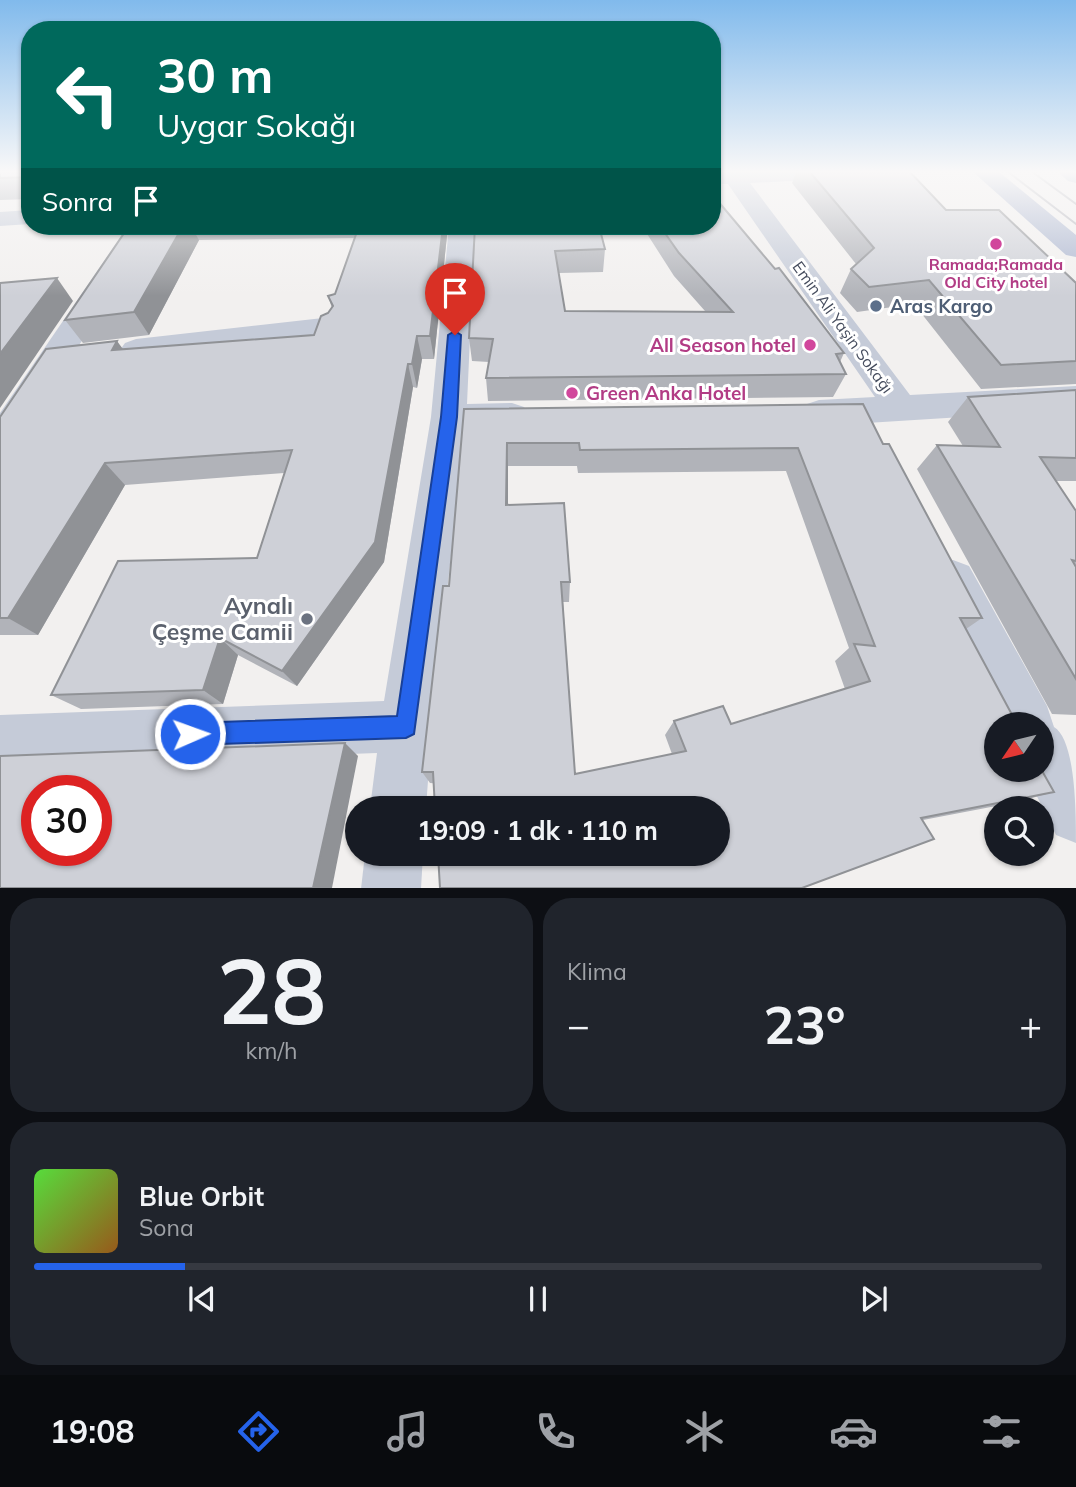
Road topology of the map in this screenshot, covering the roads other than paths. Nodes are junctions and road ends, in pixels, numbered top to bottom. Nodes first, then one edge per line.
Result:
1 (749, 212) edge
2 (1032, 212) edge
3 (21, 218) edge
4 (0, 219) edge
5 (134, 235) edge
6 (461, 235) edge
7 (1076, 249) edge
8 (323, 328) edge
9 (55, 360) junction
10 (1076, 398) edge
11 (782, 413) edge
12 (546, 416) edge
13 (449, 417) junction
14 (883, 423) junction
15 (0, 442) edge
16 (934, 544) edge
17 (1023, 712) edge
18 (406, 726) junction
19 (0, 741) edge
20 (1054, 773) edge
21 (399, 796) edge
22 (1076, 815) edge
23 (393, 866) edge
24 (391, 888) edge

1 - 14 street, Emin Ali Yaşin Sokağı
2 - 7 main road
3 - 4 street
5 - 9 street
6 - 13 street
8 - 9 street
9 - 15 street
10 - 14 street
11 - 14 street
12 - 13 street
13 - 18 street
16 - 17 street
18 - 19 street
18 - 21 street
20 - 22 street
23 - 24 street

